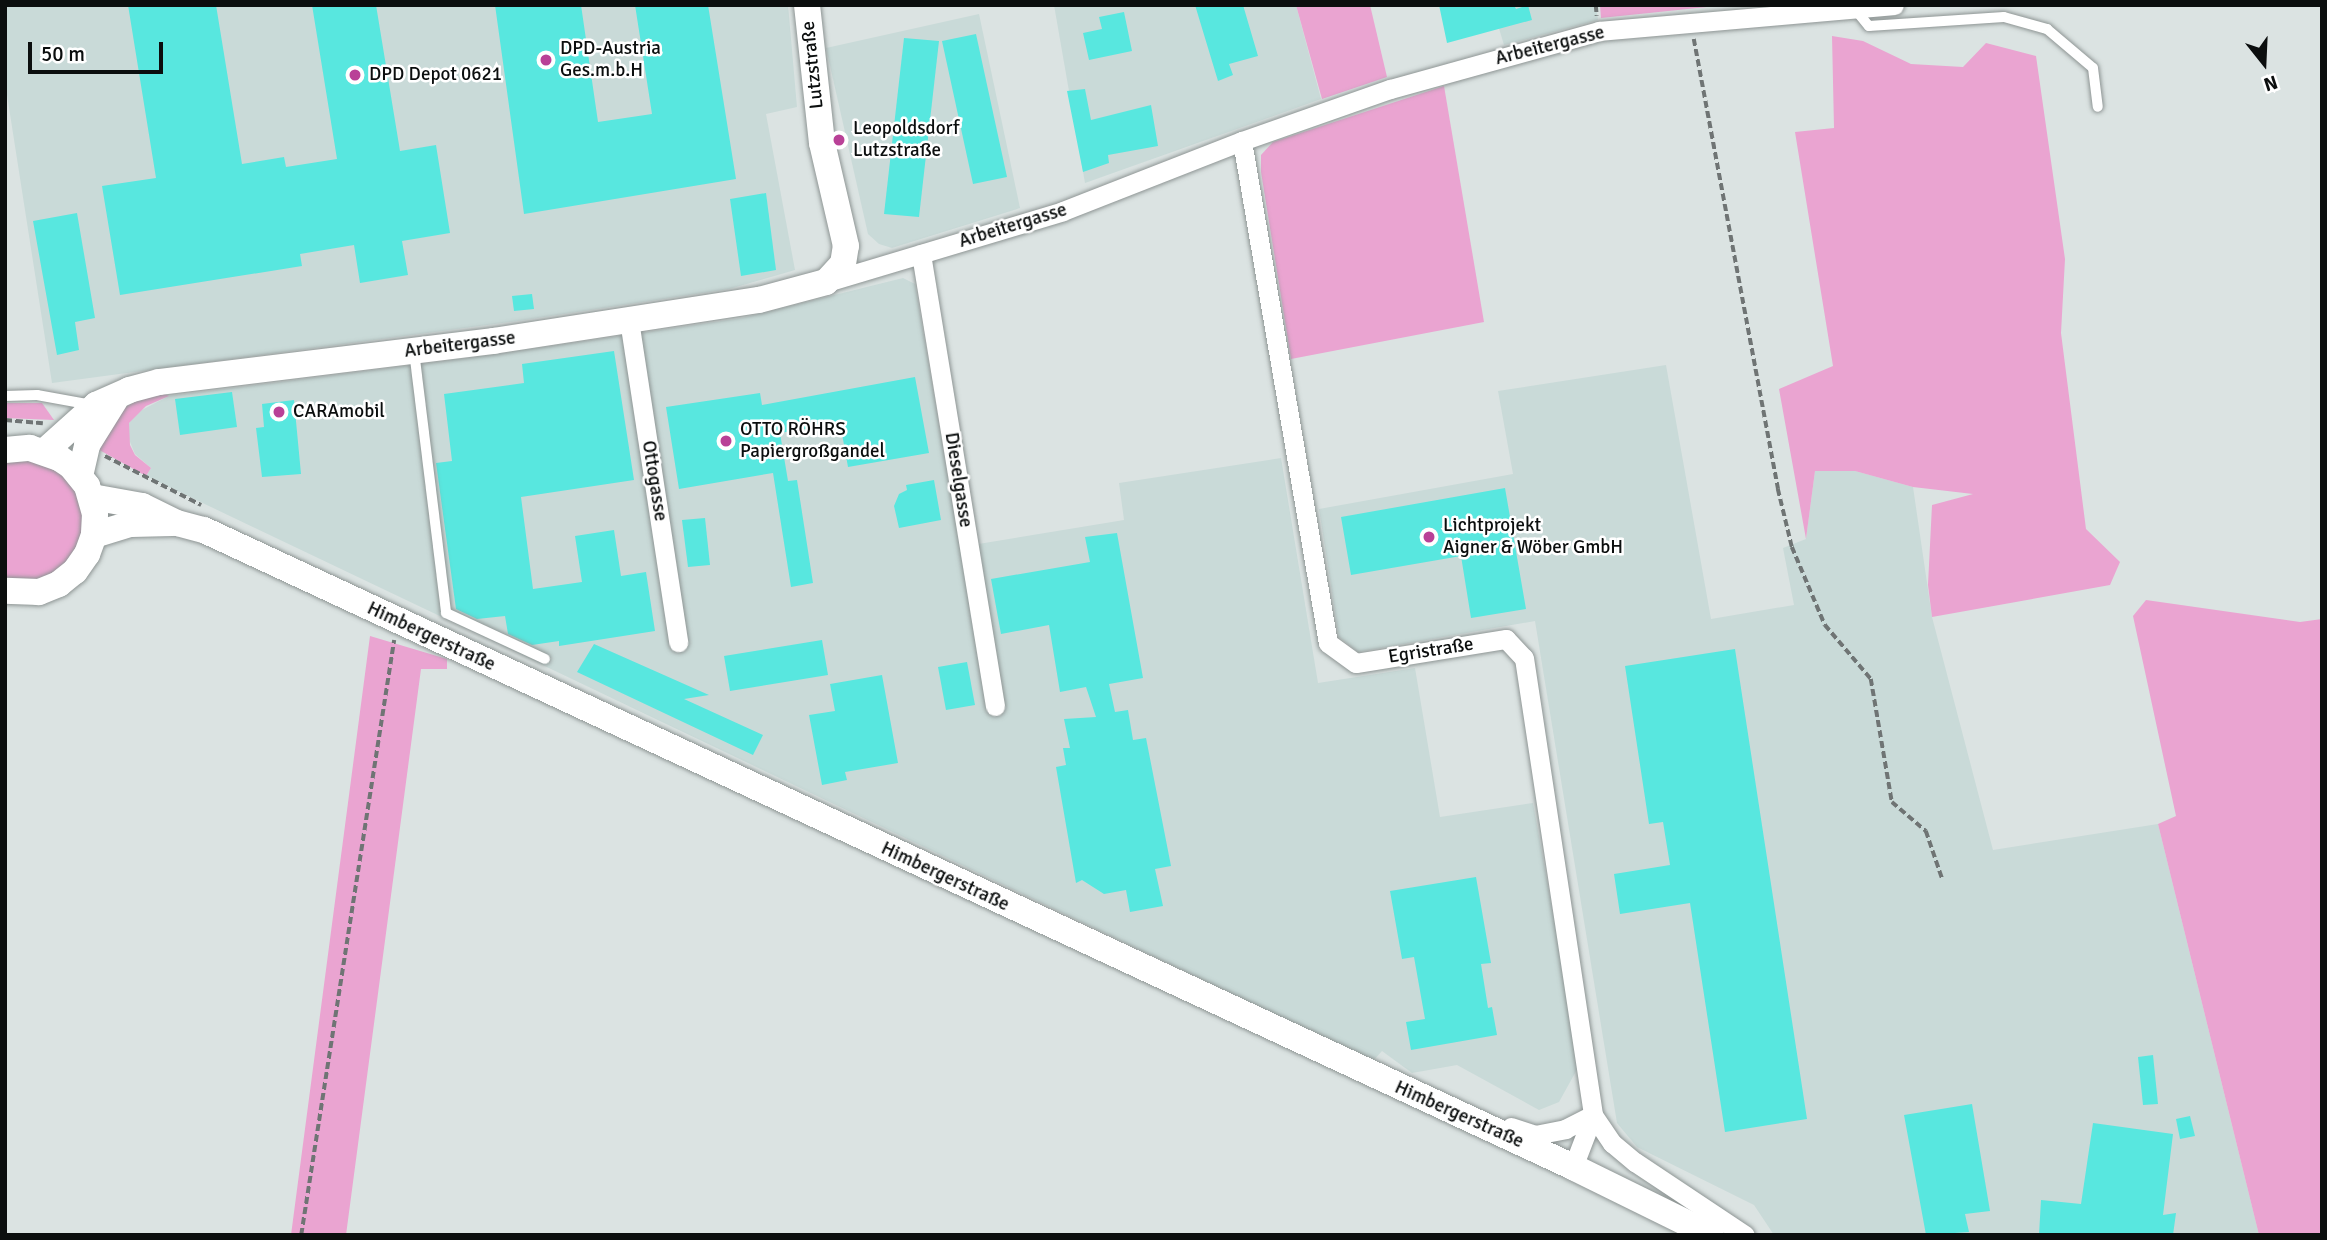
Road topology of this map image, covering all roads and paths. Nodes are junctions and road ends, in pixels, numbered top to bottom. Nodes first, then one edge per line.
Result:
1 (807, 5) edge
2 (1894, 5) edge
3 (1855, 9) junction
4 (1691, 23) junction
5 (2098, 107) dead end
6 (1242, 141) junction
7 (921, 254) junction
8 (826, 282) junction
9 (629, 320) junction
10 (414, 351) junction
11 (5, 396) edge
12 (107, 400) junction
13 (5, 420) edge
14 (48, 425) dead end
15 (5, 450) edge
16 (45, 451) junction
17 (100, 453) dead end
18 (86, 486) junction
19 (212, 511) dead end
20 (177, 523) junction
21 (94, 535) junction
22 (5, 591) edge
23 (394, 637) dead end
24 (678, 642) dead end
25 (545, 659) dead end
26 (995, 706) dead end
27 (1942, 878) dead end
28 (1395, 1087) junction
29 (1593, 1115) junction
30 (1573, 1167) junction
31 (301, 1235) edge
32 (1711, 1235) edge
33 (1745, 1235) edge

1 - 8 street, Lutzstraße
2 - 3 street, Arbeitergasse
3 - 4 street, Arbeitergasse
3 - 5 lane
4 - 6 street, Arbeitergasse
4 - 27 path
6 - 7 street, Arbeitergasse
6 - 29 street, Egristraße
7 - 8 street, Arbeitergasse
7 - 26 street, Dieselgasse
8 - 9 street, Arbeitergasse
9 - 10 street, Arbeitergasse
9 - 24 street, Ottogasse
10 - 12 street, Arbeitergasse
10 - 25 lane
11 - 12 lane
12 - 16 street, Arbeitergasse
12 - 18 street
13 - 14 path
15 - 16 street
16 - 18 street
17 - 19 path
18 - 20 street, Himbergerstraße
18 - 21 street
20 - 21 street, Himbergerstraße
20 - 28 street, Himbergerstraße
21 - 22 street
23 - 31 path
28 - 29 street
28 - 30 street, Himbergerstraße
29 - 30 street, Egristraße
29 - 33 street
30 - 32 street, Himbergerstraße

